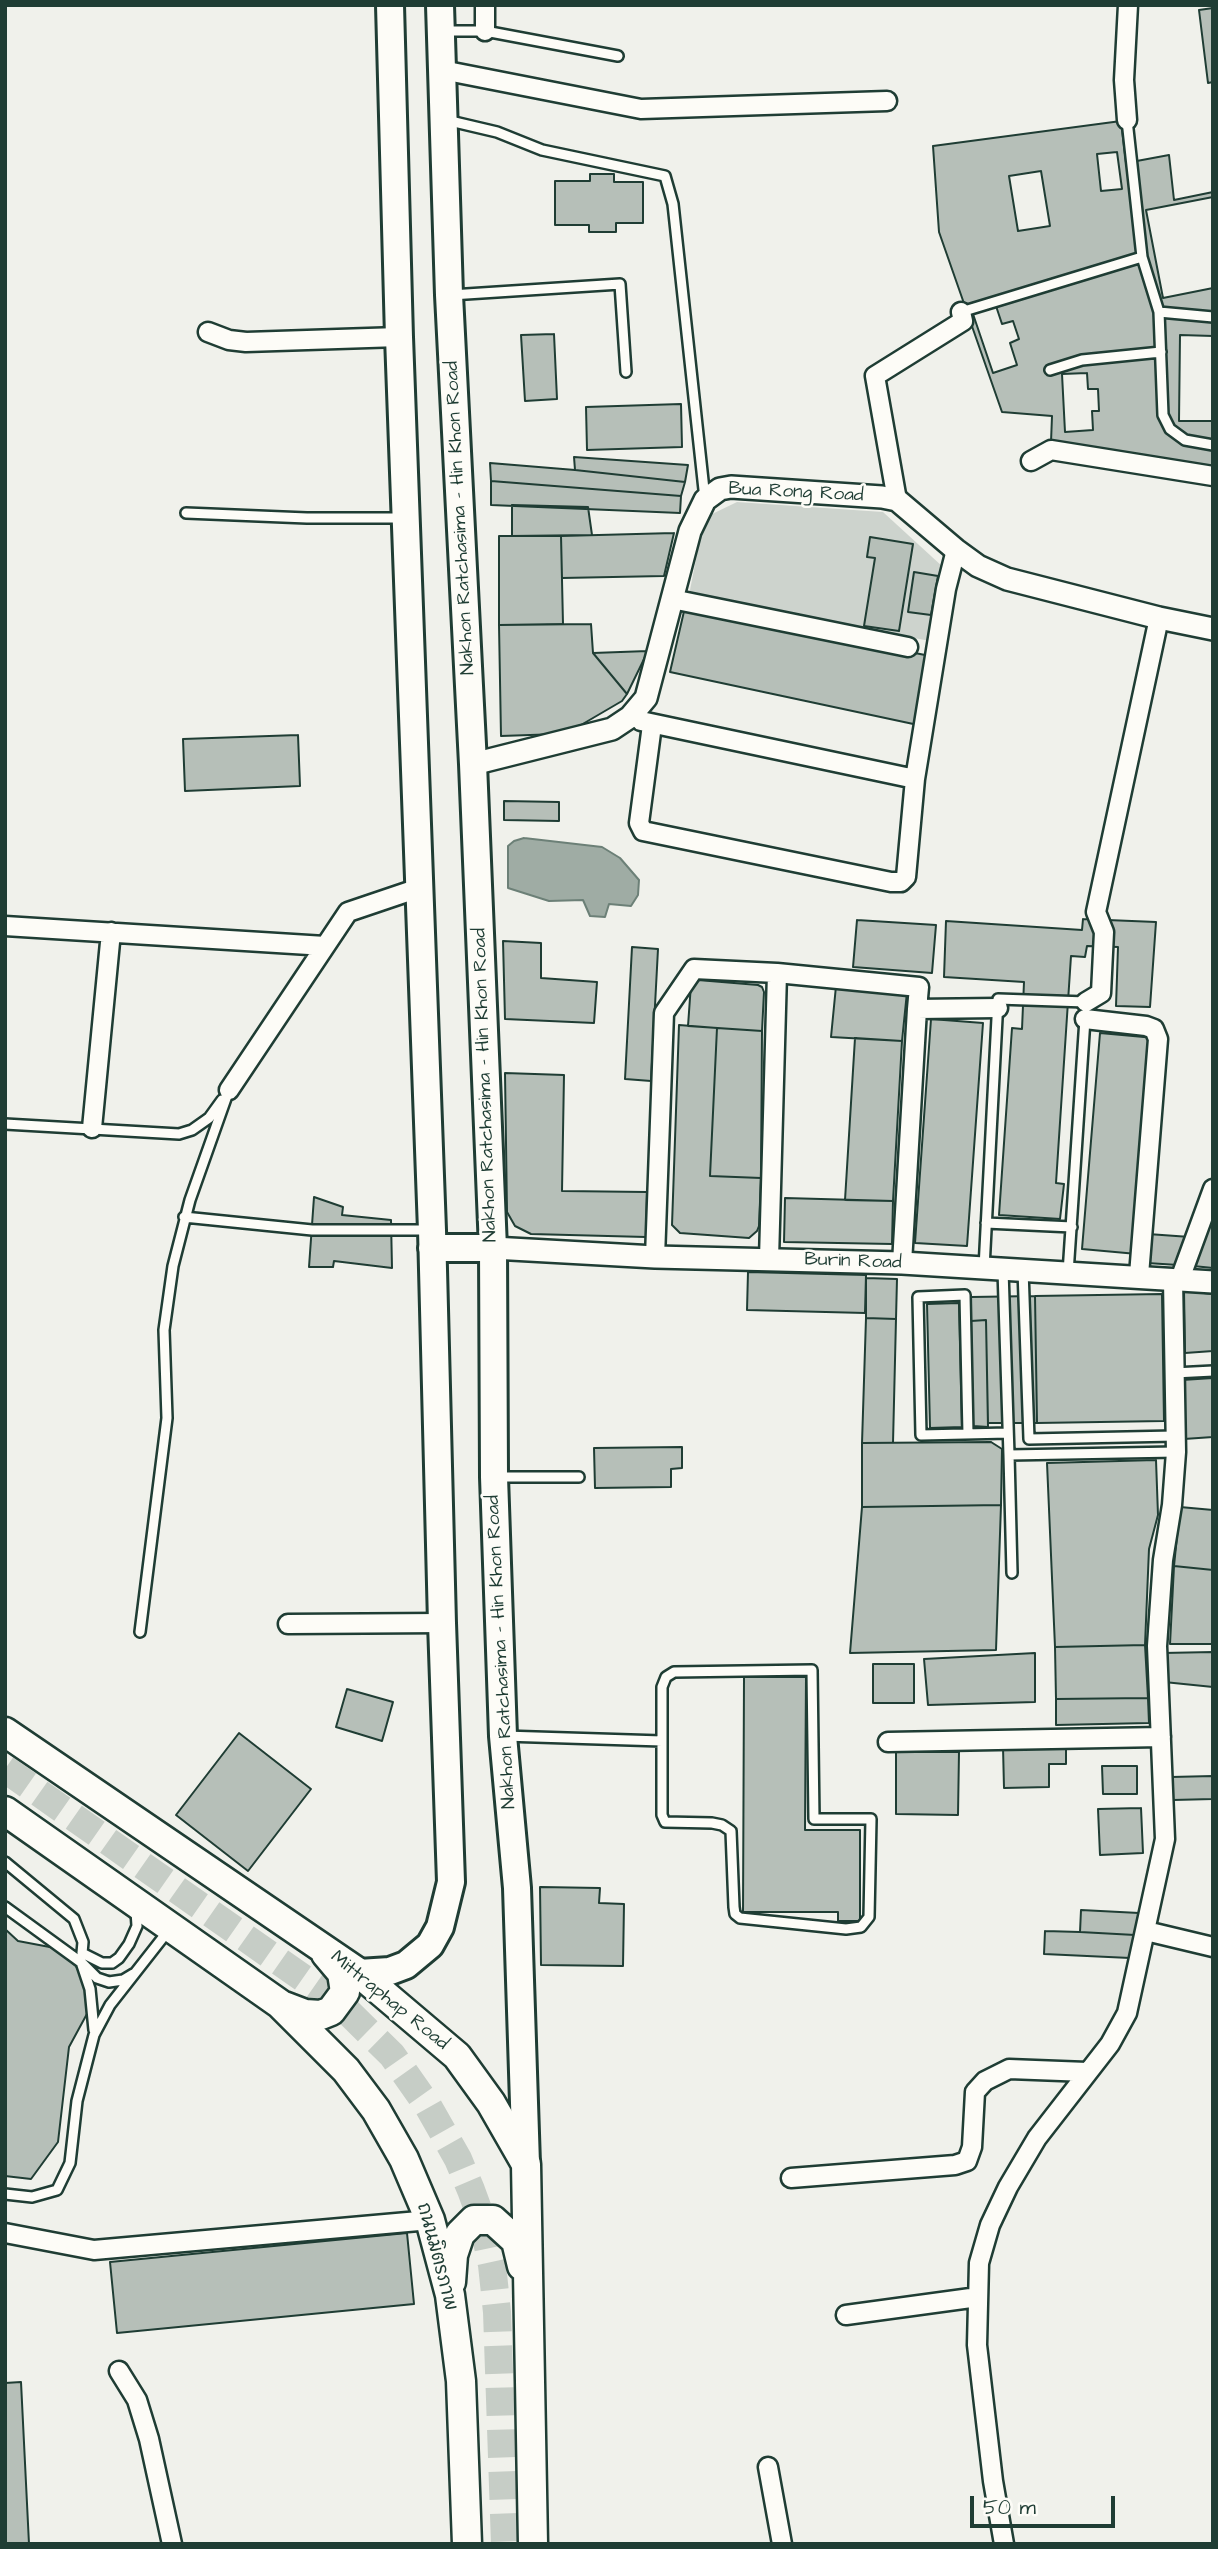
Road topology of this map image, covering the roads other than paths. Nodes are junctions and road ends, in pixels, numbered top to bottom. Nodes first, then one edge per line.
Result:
1 (390, 5) edge
2 (485, 5) edge
3 (1128, 5) edge
4 (440, 18) edge
5 (485, 32) junction
6 (618, 56) dead end
7 (442, 70) junction
8 (887, 101) dead end
9 (444, 119) junction
10 (1127, 120) joint
11 (1142, 257) junction
12 (449, 295) junction
13 (961, 312) joint
14 (1159, 312) junction
15 (1213, 317) edge
16 (208, 332) dead end
17 (399, 337) junction
18 (1161, 352) junction
19 (1050, 370) dead end
20 (626, 372) dead end
21 (1213, 445) edge
22 (1031, 461) dead end
23 (1213, 476) edge
24 (705, 500) junction
25 (897, 500) junction
26 (186, 513) dead end
27 (407, 518) junction
28 (956, 551) junction
29 (672, 599) junction
30 (1159, 618) junction
31 (1213, 629) edge
32 (908, 647) dead end
33 (630, 717) junction
34 (652, 725) junction
35 (473, 764) junction
36 (915, 779) junction
37 (419, 888) junction
38 (5, 926) edge
39 (111, 932) junction
40 (325, 946) junction
41 (777, 973) junction
42 (998, 1008) junction
43 (917, 1009) junction
44 (1085, 1011) junction
45 (229, 1090) junction
46 (5, 1124) edge
47 (92, 1128) junction
48 (1213, 1189) edge
49 (184, 1217) junction
50 (986, 1223) junction
51 (1072, 1227) junction
52 (432, 1239) junction
53 (493, 1248) junction
54 (654, 1257) junction
55 (769, 1259) junction
56 (902, 1263) junction
57 (1003, 1269) junction
58 (1068, 1273) junction
59 (1139, 1275) junction
60 (1177, 1279) junction
61 (1213, 1282) edge
62 (1213, 1371) edge
63 (1174, 1373) junction
64 (1008, 1433) junction
65 (968, 1434) junction
66 (1175, 1444) junction
67 (1009, 1455) junction
68 (494, 1477) junction
69 (579, 1477) dead end
70 (1012, 1573) dead end
71 (442, 1623) junction
72 (288, 1624) dead end
73 (140, 1632) dead end
74 (5, 1732) edge
75 (503, 1736) junction
76 (1161, 1737) junction
77 (662, 1741) junction
78 (888, 1742) dead end
79 (5, 1811) edge
80 (5, 1862) edge
81 (136, 1902) junction
82 (5, 1907) edge
83 (171, 1927) junction
84 (1146, 1931) junction
85 (315, 1942) junction
86 (1213, 1947) edge
87 (82, 1953) junction
88 (82, 1964) junction
89 (138, 1972) junction
90 (359, 1973) junction
91 (280, 2004) junction
92 (94, 2035) junction
93 (1087, 2072) junction
94 (526, 2164) junction
95 (791, 2178) dead end
96 (5, 2194) edge
97 (430, 2220) junction
98 (5, 2233) edge
99 (450, 2295) junction
100 (978, 2297) junction
101 (529, 2298) junction
102 (846, 2315) dead end
103 (119, 2371) dead end
104 (768, 2467) dead end
105 (172, 2544) edge
106 (467, 2544) edge
107 (533, 2544) edge
108 (782, 2544) edge
109 (1004, 2544) edge

1 - 17 main road
2 - 5 street
3 - 10 street
4 - 5 lane
4 - 7 main road, Nakhon Ratchasima - Hin Khon Road
5 - 6 lane
7 - 8 street
7 - 9 main road, Nakhon Ratchasima - Hin Khon Road
9 - 12 main road, Nakhon Ratchasima - Hin Khon Road
9 - 24 lane
10 - 11 lane
11 - 13 lane
11 - 14 lane
12 - 20 lane
12 - 35 main road, Nakhon Ratchasima - Hin Khon Road
13 - 25 street
14 - 15 lane
14 - 18 lane
16 - 17 street
17 - 27 main road
18 - 19 lane
18 - 21 lane
22 - 23 street
24 - 25 street, Bua Rong Road
24 - 29 street, Bua Rong Road
25 - 28 street
26 - 27 lane
27 - 37 main road
28 - 30 street
28 - 36 street
29 - 32 street
29 - 33 street, Bua Rong Road
30 - 31 street
30 - 44 street
33 - 34 street
33 - 35 street
34 - 36 street
34 - 36 street
35 - 53 main road, Nakhon Ratchasima - Hin Khon Road
37 - 40 street
37 - 52 main road
38 - 39 street
39 - 40 street
39 - 47 street
40 - 45 street
41 - 43 street
41 - 54 street
41 - 55 street
42 - 43 street
42 - 44 lane
42 - 50 lane
43 - 56 street
44 - 51 lane
44 - 59 street
45 - 47 lane
45 - 49 lane
46 - 47 lane
48 - 60 street
49 - 52 lane
49 - 73 lane
50 - 51 lane
50 - 57 lane
51 - 58 lane
52 - 53 main road
52 - 71 main road
53 - 54 street, Burin Road
53 - 68 main road, Nakhon Ratchasima - Hin Khon Road
54 - 55 street, Burin Road
55 - 56 street, Burin Road
56 - 57 street, Burin Road
57 - 58 street, Burin Road
57 - 64 lane
57 - 66 lane
58 - 59 street, Burin Road
59 - 60 street, Burin Road
60 - 61 street, Burin Road
60 - 63 street
62 - 63 lane
63 - 66 street
64 - 65 lane
64 - 67 lane
65 - 65 lane
66 - 67 lane
66 - 76 street
67 - 70 lane
68 - 69 lane
68 - 75 main road, Nakhon Ratchasima - Hin Khon Road
71 - 72 street
71 - 90 main road
74 - 85 highway, Mittraphap Road
75 - 77 lane
75 - 94 main road, Nakhon Ratchasima - Hin Khon Road
76 - 78 street
76 - 84 street
77 - 77 lane
79 - 81 highway
80 - 87 lane
81 - 83 highway
81 - 87 lane
82 - 88 lane
83 - 89 lane
83 - 91 highway
84 - 86 street
84 - 93 street
85 - 90 highway, Mittraphap Road
85 - 91 highway
87 - 88 lane
88 - 89 lane
88 - 92 lane
89 - 92 lane
90 - 94 highway, Mittraphap Road
91 - 97 highway
92 - 96 lane
93 - 95 street
93 - 100 street
94 - 101 highway, Mittraphap Road
97 - 98 street
97 - 99 highway, ถนนมิตรภาพ
99 - 101 highway
99 - 106 highway
100 - 102 street
100 - 109 street
101 - 107 highway, Mittraphap Road
103 - 105 street
104 - 108 street

